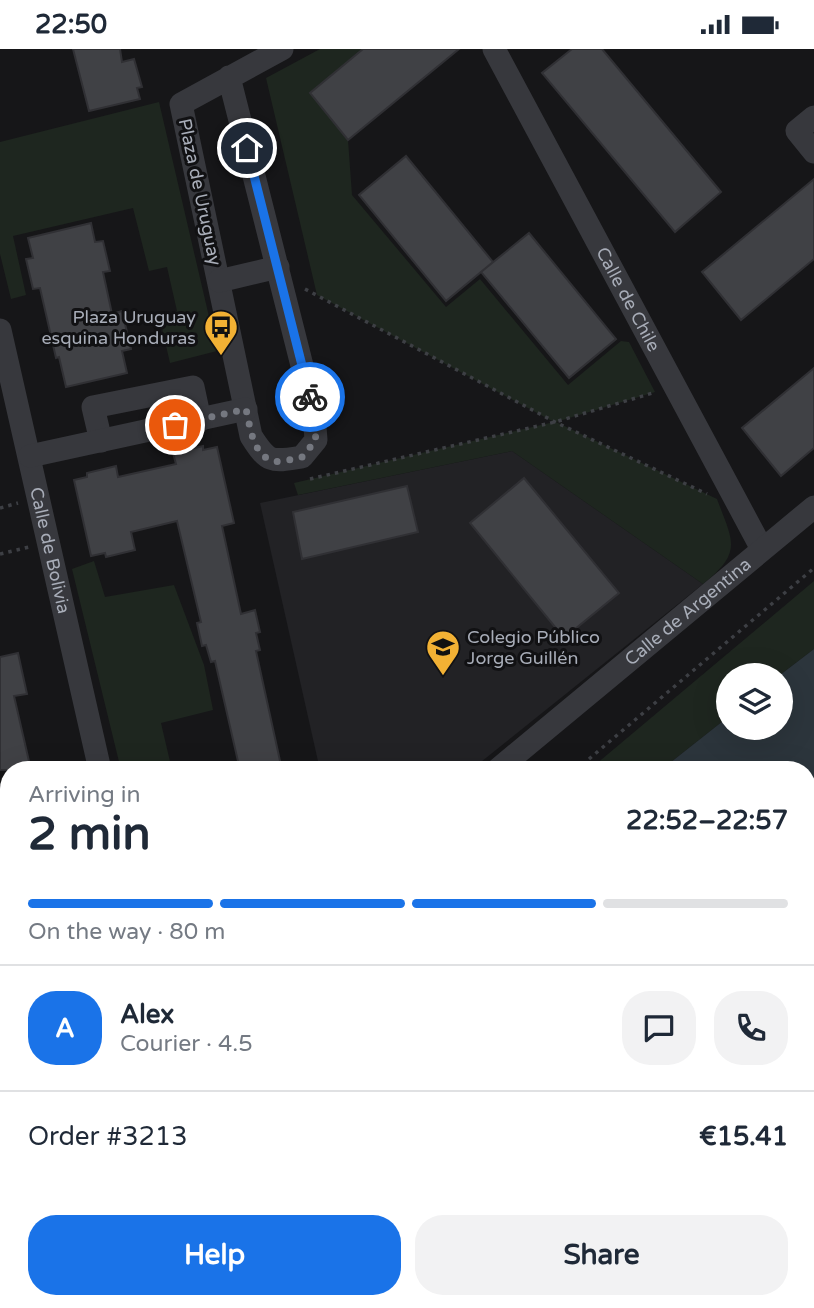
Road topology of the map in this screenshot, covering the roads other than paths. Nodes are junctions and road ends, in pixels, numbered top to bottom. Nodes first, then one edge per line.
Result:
1 (282, 49) edge
2 (495, 49) edge
3 (229, 77) junction
4 (814, 117) edge
5 (814, 152) edge
6 (279, 273) junction
7 (219, 281) junction
8 (0, 330) edge
9 (246, 409) junction
10 (200, 420) junction
11 (101, 441) junction
12 (30, 456) junction
13 (814, 507) edge
14 (762, 549) junction
15 (98, 761) edge
16 (508, 761) edge

1 - 3 street
2 - 14 street, Calle de Chile
3 - 6 street, Plaza de Uruguay
3 - 7 street, Plaza de Uruguay
4 - 5 street
6 - 7 street, Plaza de Uruguay
6 - 9 street, Plaza de Uruguay
7 - 9 street, Plaza de Uruguay
8 - 12 street, Calle de Bolivia
9 - 10 street
10 - 11 street
10 - 11 street
11 - 12 street
12 - 15 street, Calle de Bolivia
13 - 14 street, Calle de Argentina
14 - 16 street, Calle de Argentina

